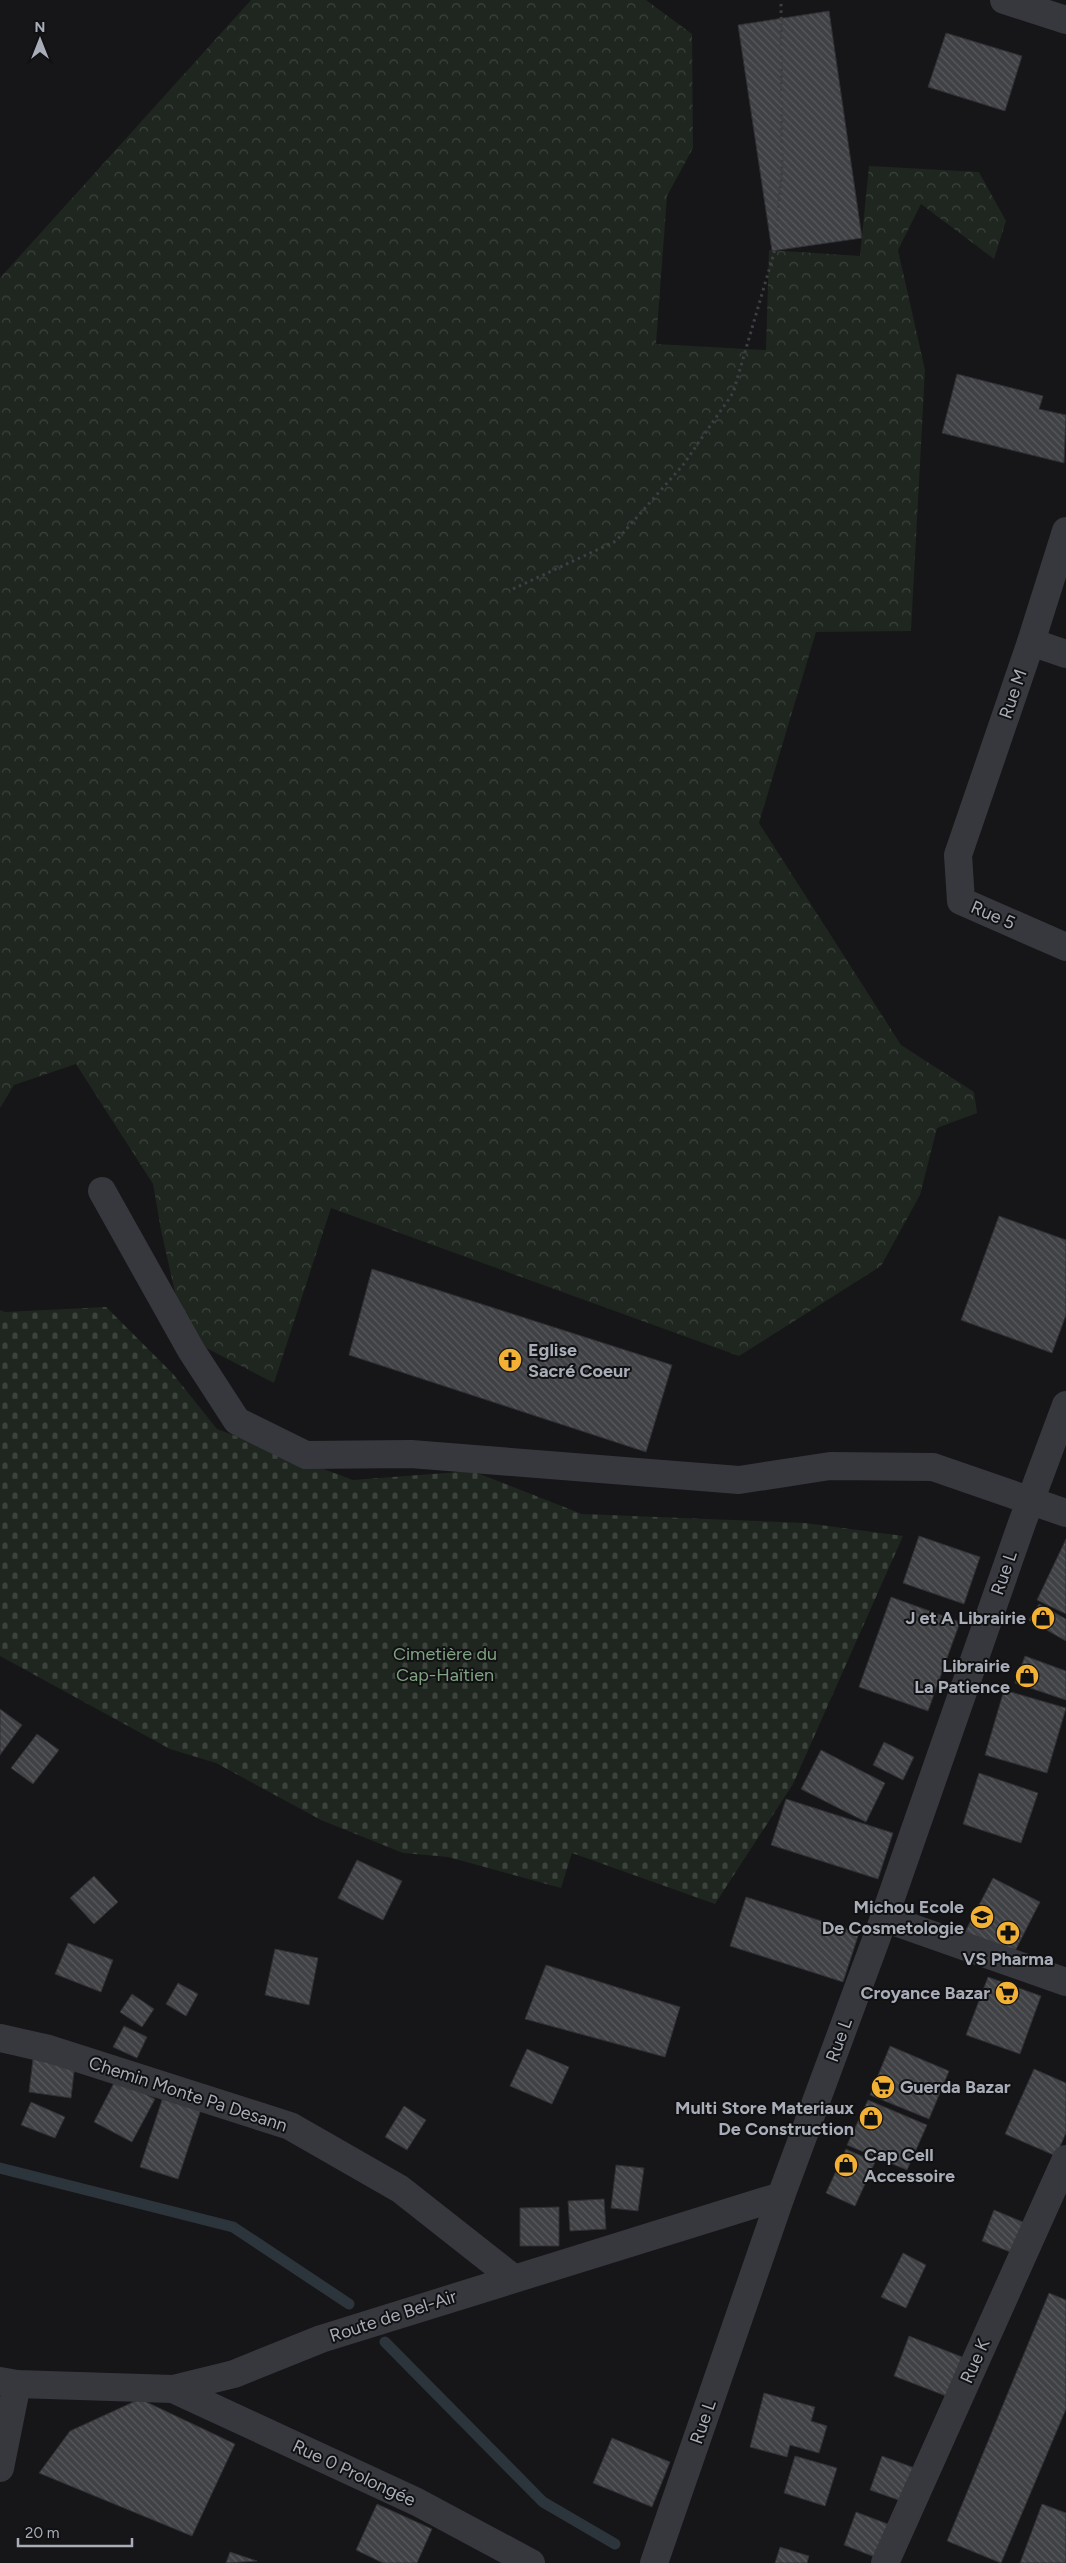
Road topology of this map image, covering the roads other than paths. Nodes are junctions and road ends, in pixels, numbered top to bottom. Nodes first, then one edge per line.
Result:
1 (1004, 0) edge
2 (1066, 20) edge
3 (1066, 531) edge
4 (1031, 642) junction
5 (1066, 654) edge
6 (958, 855) joint
7 (1066, 946) edge
8 (102, 1191) dead end
9 (1066, 1405) edge
10 (1031, 1502) junction
11 (1066, 1513) edge
12 (884, 1918) junction
13 (1066, 1982) edge
14 (0, 2038) edge
15 (1066, 2160) edge
16 (781, 2196) junction
17 (513, 2278) junction
18 (8, 2383) edge
19 (174, 2389) junction
20 (0, 2468) edge
21 (531, 2563) edge
22 (654, 2563) edge
23 (884, 2563) edge

1 - 2 street
3 - 4 street, Rue M
4 - 5 street
4 - 6 street, Rue M
6 - 7 street, Rue 5
8 - 10 street
9 - 10 street, Rue L
10 - 11 street
10 - 12 street, Rue L
12 - 13 street
12 - 16 street, Rue L
14 - 17 street, Chemin Monte Pa Desann
15 - 23 street, Rue K
16 - 17 street, Route de Bel-Air
16 - 22 street, Rue L
17 - 19 street, Route de Bel-Air
18 - 19 street, Route de Bel-Air
18 - 20 street
19 - 21 street, Rue 0 Prolongée

